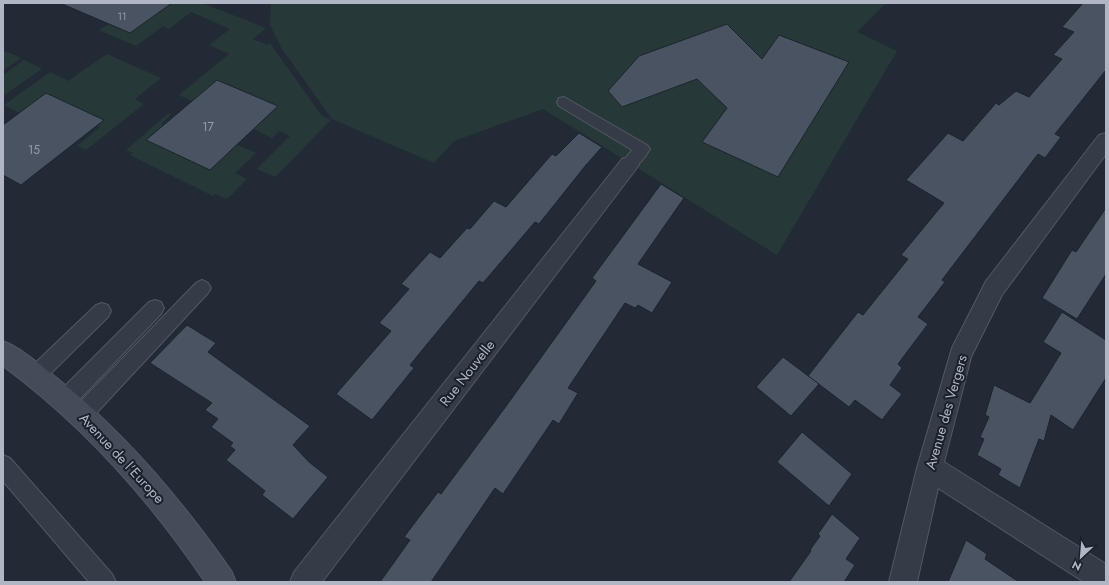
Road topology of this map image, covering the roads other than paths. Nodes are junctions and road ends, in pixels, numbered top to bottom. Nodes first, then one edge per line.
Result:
1 (564, 102) dead end
2 (1106, 140) edge
3 (630, 164) joint
4 (202, 288) dead end
5 (155, 308) dead end
6 (102, 311) dead end
7 (3, 352) edge
8 (36, 374) junction
9 (74, 406) junction
10 (3, 465) edge
11 (930, 468) junction
12 (1106, 580) edge
13 (104, 582) edge
14 (222, 582) edge
15 (304, 582) edge
16 (903, 582) edge

1 - 3 lane
2 - 11 street, Avenue des Vergers
3 - 15 street, Rue Nouvelle
4 - 9 lane
5 - 9 lane
6 - 8 lane
7 - 8 street, Avenue de l'Europe
8 - 9 street, Avenue de l'Europe
9 - 14 street, Avenue de l'Europe
10 - 13 lane
11 - 12 street
11 - 16 street, Avenue des Vergers

